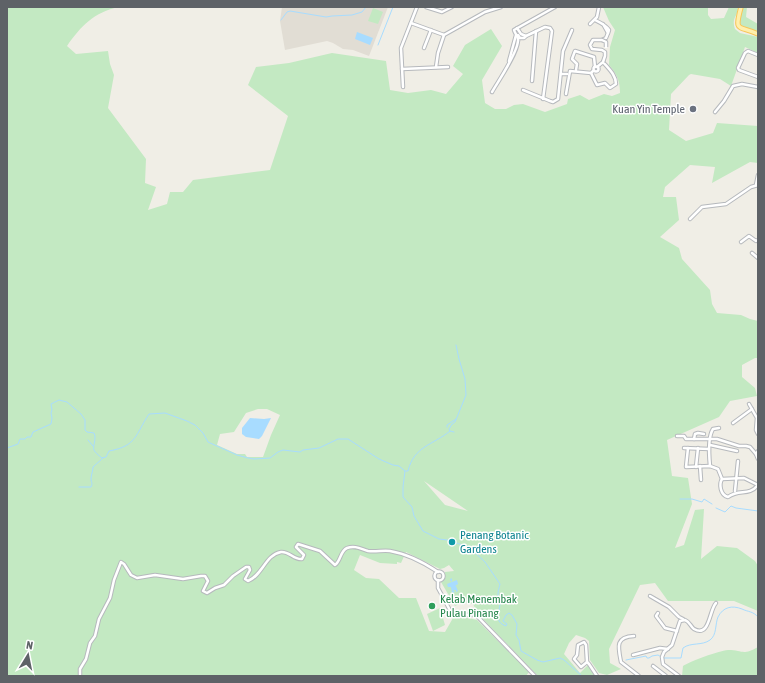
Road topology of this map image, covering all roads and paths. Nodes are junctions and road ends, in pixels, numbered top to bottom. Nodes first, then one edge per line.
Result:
1 (417, 7) edge
2 (426, 7) edge
3 (452, 7) edge
4 (482, 7) edge
5 (500, 7) edge
6 (555, 7) edge
7 (599, 7) edge
8 (741, 7) edge
9 (485, 12) junction
10 (595, 20) junction
11 (411, 23) junction
12 (590, 24) dead end
13 (516, 29) junction
14 (431, 30) junction
15 (536, 30) junction
16 (572, 30) dead end
17 (758, 34) edge
18 (444, 35) junction
19 (424, 48) dead end
20 (758, 55) edge
21 (603, 62) junction
22 (436, 67) junction
23 (448, 67) dead end
24 (596, 67) junction
25 (402, 69) junction
26 (576, 70) junction
27 (592, 72) junction
28 (561, 74) junction
29 (567, 74) dead end
30 (758, 77) edge
31 (532, 81) dead end
32 (403, 87) dead end
33 (758, 87) edge
34 (523, 90) dead end
35 (492, 92) dead end
36 (566, 94) dead end
37 (544, 99) junction
38 (715, 112) dead end
39 (758, 175) edge
40 (757, 185) edge
41 (690, 219) dead end
42 (758, 240) edge
43 (741, 242) dead end
44 (752, 253) dead end
45 (758, 258) edge
46 (749, 404) dead end
47 (752, 409) junction
48 (733, 422) dead end
49 (719, 428) dead end
50 (704, 434) dead end
51 (758, 434) edge
52 (677, 436) dead end
53 (694, 439) junction
54 (711, 439) junction
55 (710, 445) junction
56 (684, 448) dead end
57 (688, 448) junction
58 (698, 448) junction
59 (709, 450) junction
60 (758, 451) edge
61 (737, 452) dead end
62 (756, 454) junction
63 (758, 459) edge
64 (738, 461) dead end
65 (700, 466) junction
66 (710, 466) junction
67 (696, 467) junction
68 (737, 478) junction
69 (722, 479) junction
70 (701, 480) dead end
71 (758, 485) edge
72 (735, 491) junction
73 (438, 572) junction
74 (438, 580) junction
75 (650, 596) dead end
76 (716, 603) dead end
77 (658, 613) dead end
78 (679, 617) junction
79 (684, 620) junction
80 (680, 621) junction
81 (677, 631) junction
82 (634, 636) dead end
83 (668, 649) junction
84 (633, 655) dead end
85 (587, 662) junction
86 (653, 666) dead end
87 (80, 676) edge
88 (535, 676) edge
89 (597, 676) edge
90 (639, 676) edge
91 (666, 676) edge
92 (679, 676) edge

1 - 11 street
2 - 3 street
4 - 9 street
5 - 9 street
6 - 13 street
7 - 10 street
8 - 17 main road
9 - 18 street
10 - 12 street
10 - 21 street, bridge
11 - 14 street
11 - 25 street
13 - 15 street
13 - 35 street
14 - 18 street
14 - 19 street
15 - 31 street
15 - 37 street
16 - 28 street
18 - 22 street
20 - 30 street
21 - 24 street
21 - 27 street
22 - 23 street
22 - 25 street
24 - 26 street
24 - 27 street
25 - 32 street
26 - 27 street
26 - 36 street
28 - 29 street
28 - 37 street
33 - 38 street
34 - 37 street
39 - 40 street
40 - 41 street
42 - 43 street
44 - 45 street
46 - 47 street
47 - 48 street
47 - 51 street
49 - 54 street
50 - 53 street
52 - 53 street
53 - 54 street
54 - 55 street
54 - 62 street
55 - 59 street
55 - 61 street
56 - 57 street
57 - 58 street
57 - 67 street
58 - 59 street
58 - 67 street
59 - 66 street
60 - 62 street
62 - 63 street
64 - 68 street
65 - 66 street
65 - 67 street
65 - 70 street
66 - 69 street
68 - 69 street
68 - 71 street
68 - 72 street
69 - 72 street
71 - 72 street
73 - 74 street
73 - 74 street
73 - 87 street
74 - 88 street
75 - 78 street
76 - 79 street
77 - 81 street
78 - 79 street
78 - 80 street
79 - 80 street
80 - 81 street
81 - 83 street
82 - 90 street
83 - 84 street
83 - 92 street
85 - 85 street
85 - 89 street
86 - 91 street

